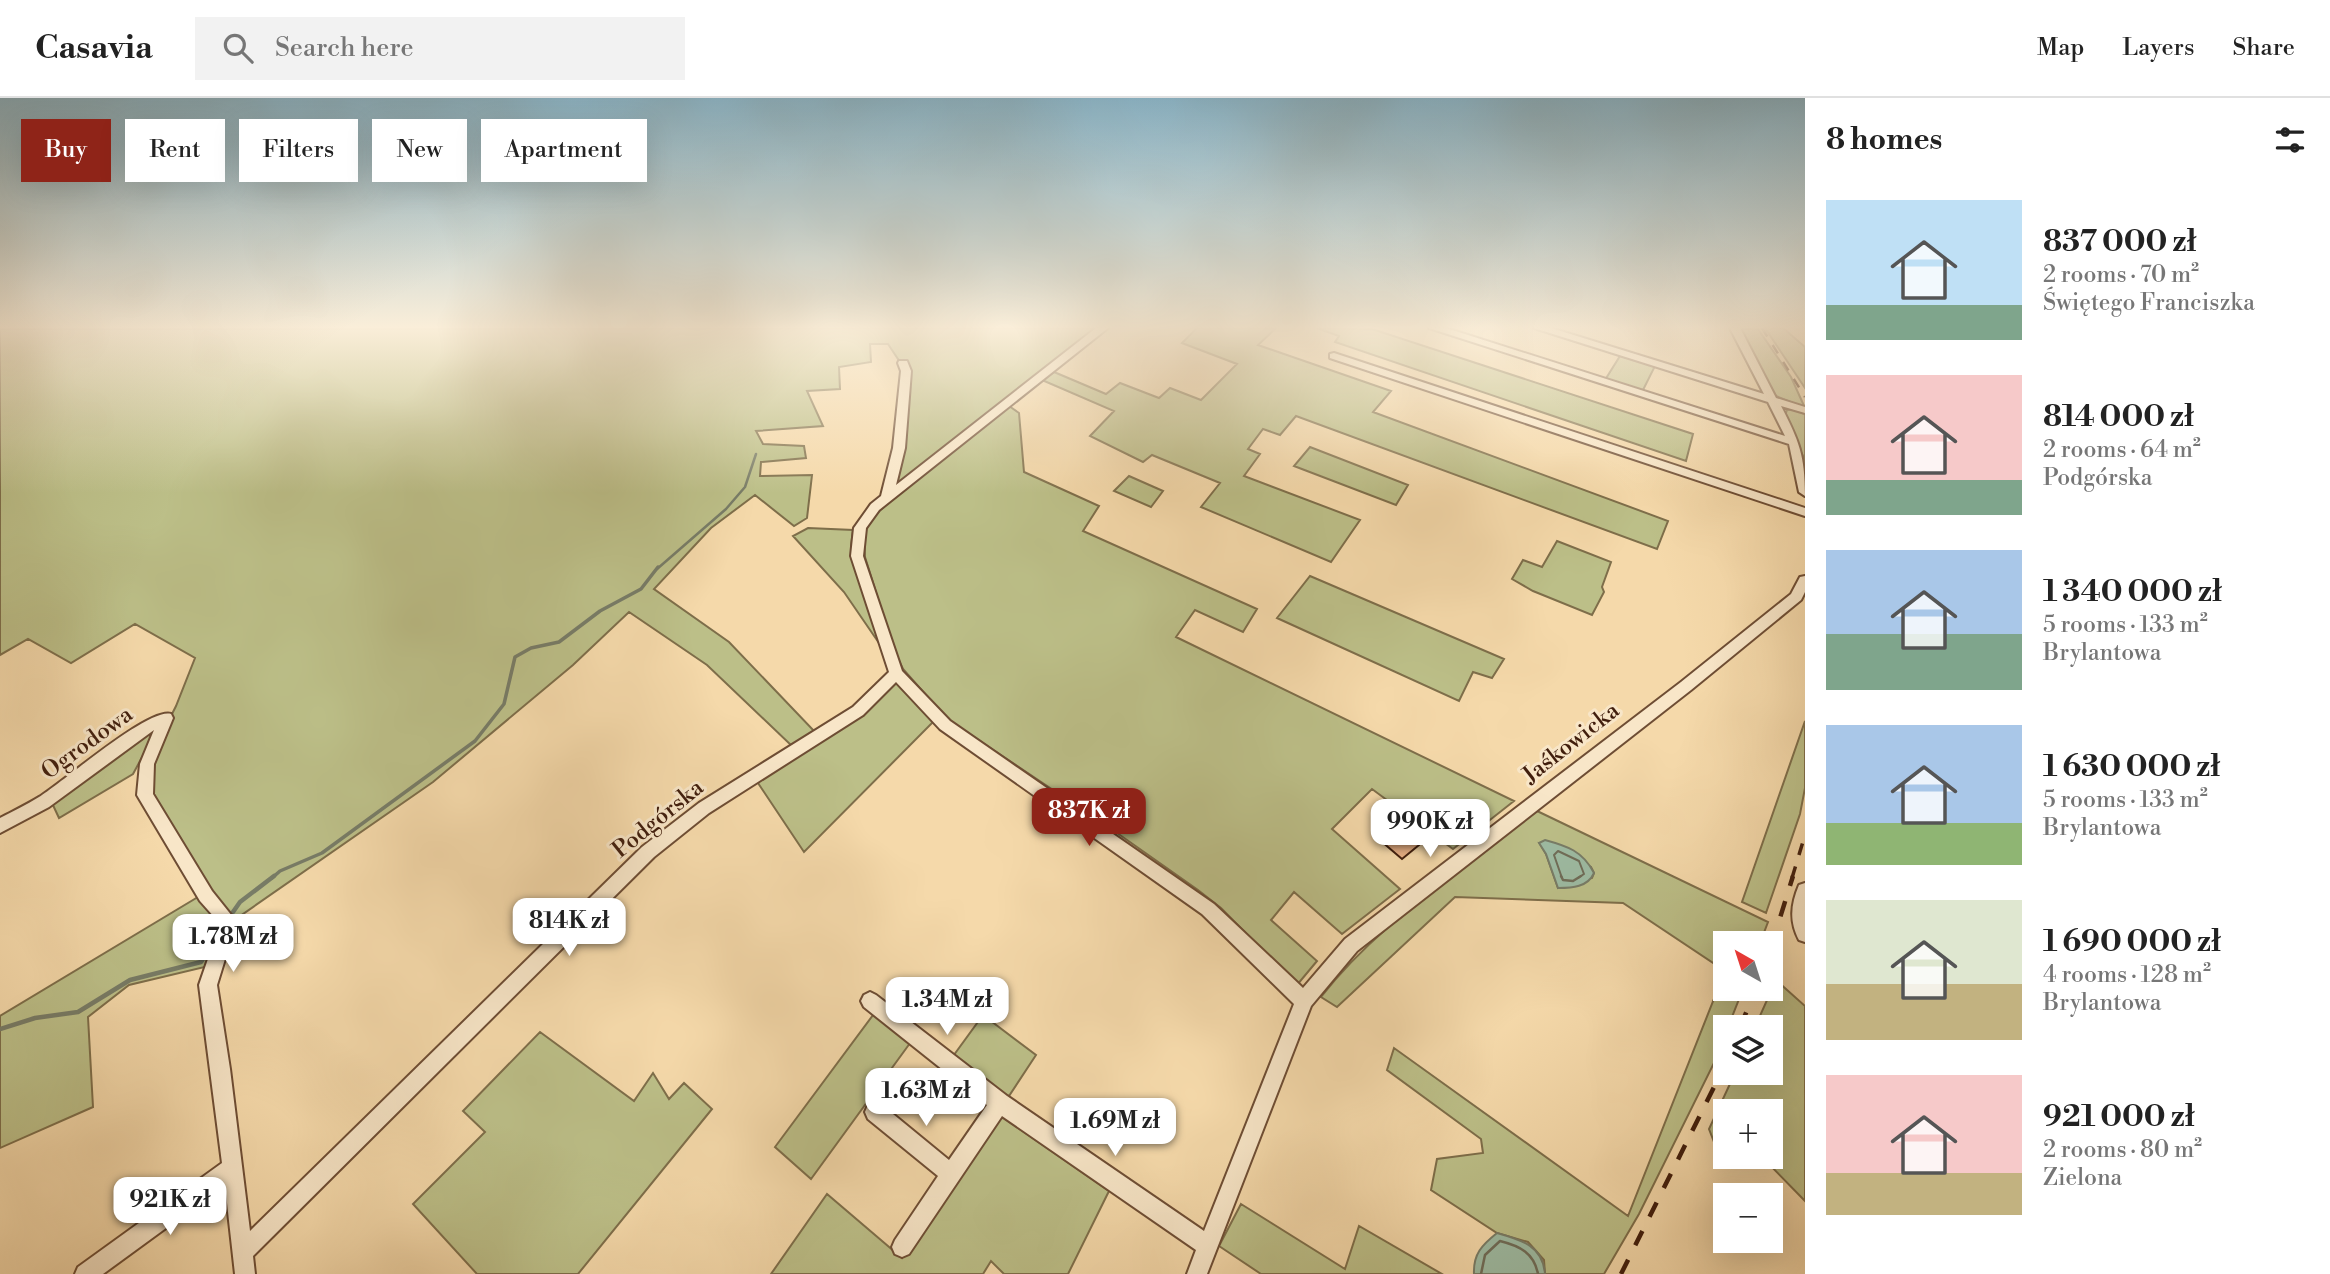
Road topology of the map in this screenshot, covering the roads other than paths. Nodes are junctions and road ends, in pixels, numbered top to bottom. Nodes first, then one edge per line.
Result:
1 (905, 383) edge
2 (1033, 383) edge
3 (1415, 383) edge
4 (1607, 383) edge
5 (1717, 383) edge
6 (1764, 383) edge
7 (1773, 400) junction
8 (1805, 410) edge
9 (1794, 442) junction
10 (1805, 492) edge
11 (887, 497) junction
12 (1805, 512) edge
13 (1805, 580) edge
14 (896, 673) junction
15 (0, 827) edge
16 (1805, 890) edge
17 (1805, 934) edge
18 (870, 1001) dead end
19 (1304, 1001) junction
20 (1000, 1103) junction
21 (875, 1112) dead end
22 (232, 1168) junction
23 (952, 1175) junction
24 (1208, 1246) junction
25 (902, 1247) dead end
26 (243, 1252) junction
27 (85, 1274) edge
28 (245, 1274) edge
29 (1197, 1274) edge

1 - 11 street
2 - 11 street
3 - 12 street
4 - 9 street
5 - 7 street
6 - 7 street
7 - 8 street
7 - 9 street
9 - 10 street
11 - 14 street
13 - 19 street, Jaśkowicka
14 - 19 street
14 - 26 street, Podgórska
15 - 22 street, Ogrodowa
16 - 17 street
18 - 20 street
19 - 24 street, Jaśkowicka
20 - 23 street
20 - 24 street
21 - 23 street
22 - 26 street
22 - 27 street
23 - 25 street
24 - 29 street, Jaśkowicka
26 - 28 street

